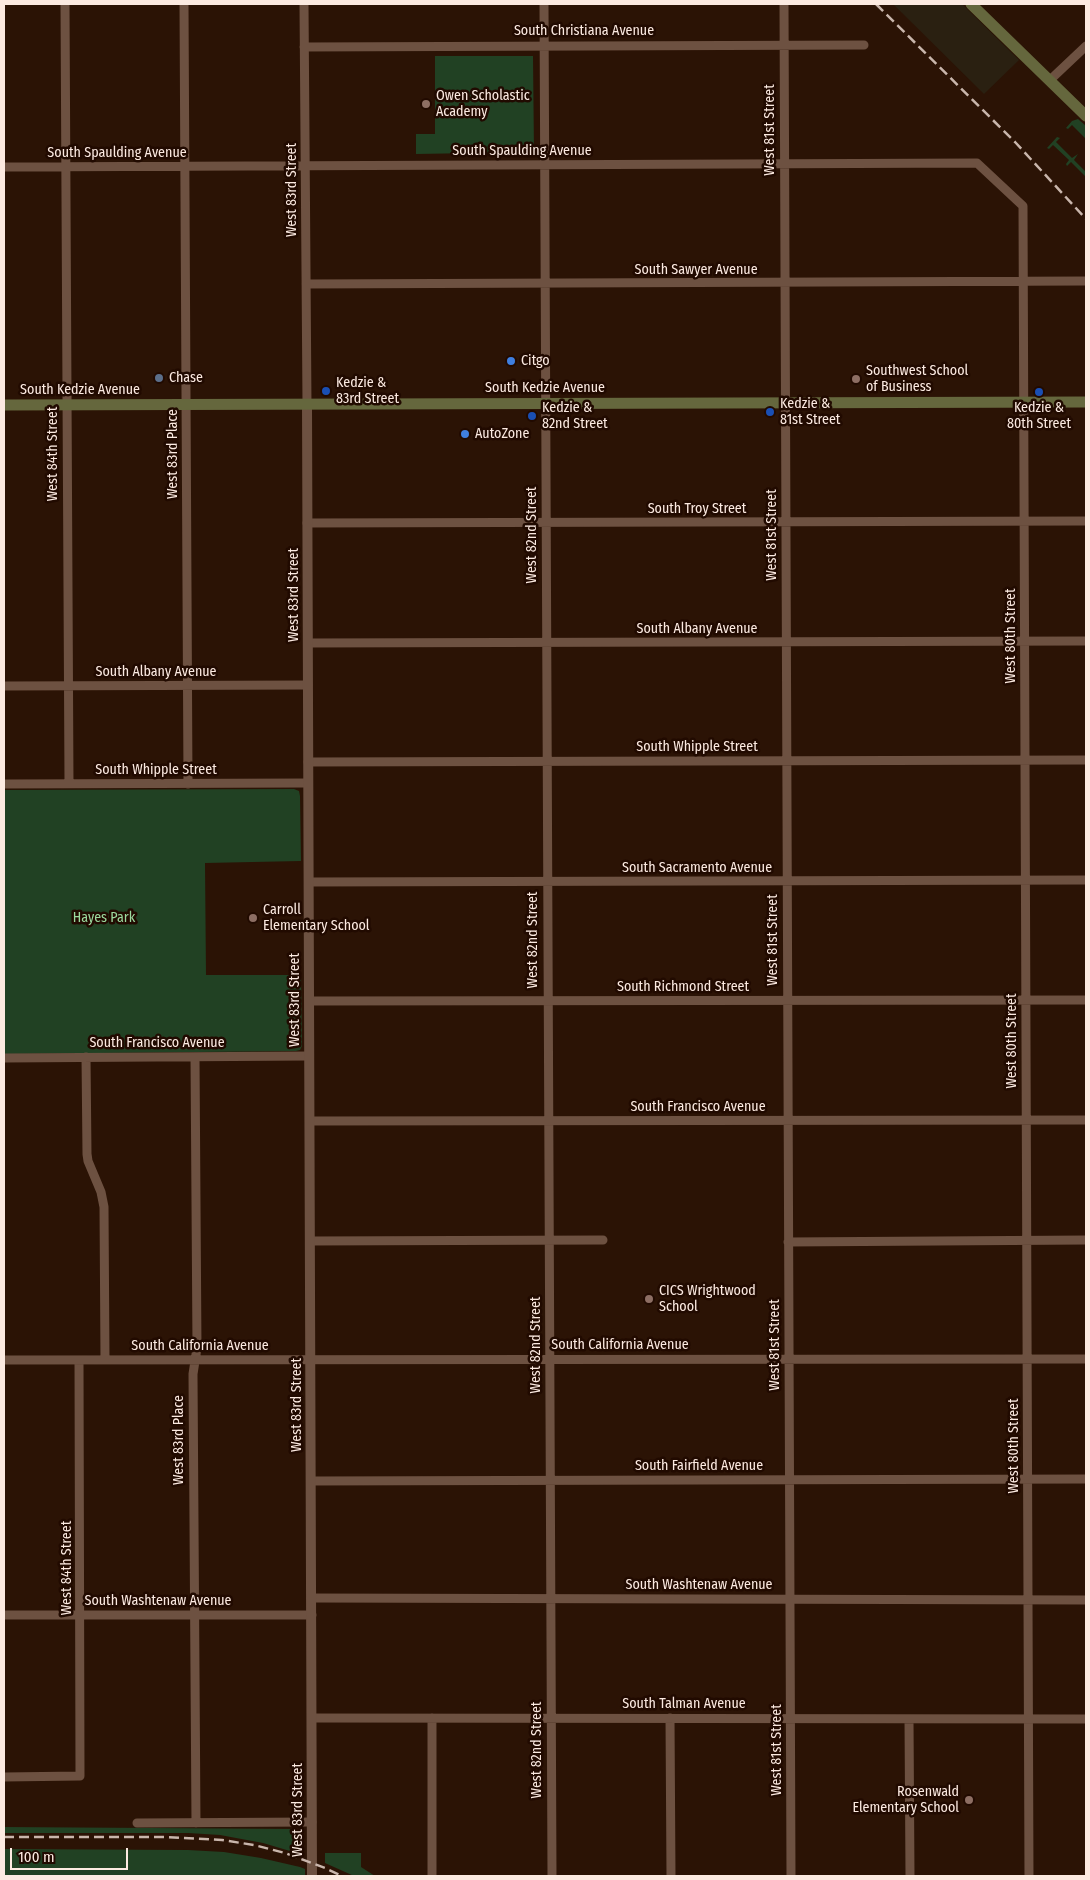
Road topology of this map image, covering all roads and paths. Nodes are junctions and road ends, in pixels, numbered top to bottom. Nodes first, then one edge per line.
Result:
1 (65, 4) edge
2 (184, 4) edge
3 (304, 4) edge
4 (544, 4) edge
5 (784, 4) edge
6 (971, 4) edge
7 (783, 44) junction
8 (544, 45) junction
9 (864, 45) dead end
10 (1086, 46) edge
11 (304, 47) junction
12 (1050, 80) junction
13 (1086, 116) edge
14 (783, 163) junction
15 (544, 165) junction
16 (306, 166) junction
17 (4, 167) edge
18 (65, 167) junction
19 (185, 167) junction
20 (1023, 206) joint
21 (1023, 281) junction
22 (1086, 281) edge
23 (306, 284) junction
24 (544, 284) junction
25 (784, 284) junction
26 (786, 402) junction
27 (1024, 402) junction
28 (1086, 402) edge
29 (545, 403) junction
30 (186, 404) junction
31 (307, 404) junction
32 (4, 405) edge
33 (66, 405) junction
34 (1024, 521) junction
35 (1086, 521) edge
36 (785, 522) junction
37 (308, 523) junction
38 (546, 523) junction
39 (1024, 642) junction
40 (1086, 642) edge
41 (308, 643) junction
42 (546, 643) junction
43 (785, 643) junction
44 (188, 685) junction
45 (308, 685) junction
46 (4, 686) edge
47 (68, 686) junction
48 (1025, 760) junction
49 (1086, 760) edge
50 (786, 761) junction
51 (308, 762) junction
52 (547, 762) junction
53 (308, 783) junction
54 (4, 784) edge
55 (69, 784) junction
56 (188, 784) junction
57 (1025, 880) junction
58 (1086, 880) edge
59 (787, 881) junction
60 (309, 882) junction
61 (547, 882) junction
62 (1026, 1000) junction
63 (1086, 1000) edge
64 (309, 1001) junction
65 (548, 1001) junction
66 (787, 1001) junction
67 (309, 1056) junction
68 (86, 1057) junction
69 (195, 1057) junction
70 (4, 1058) edge
71 (787, 1120) junction
72 (1026, 1120) junction
73 (1086, 1120) edge
74 (310, 1121) junction
75 (548, 1121) junction
76 (549, 1240) junction
77 (603, 1240) dead end
78 (1026, 1240) junction
79 (1086, 1240) edge
80 (310, 1241) junction
81 (788, 1242) junction
82 (310, 1359) junction
83 (549, 1359) junction
84 (788, 1359) junction
85 (1027, 1359) junction
86 (1086, 1359) edge
87 (4, 1360) edge
88 (79, 1360) junction
89 (105, 1360) junction
90 (195, 1360) junction
91 (1027, 1479) junction
92 (1086, 1479) edge
93 (549, 1480) junction
94 (789, 1480) junction
95 (311, 1481) junction
96 (312, 1598) junction
97 (550, 1599) junction
98 (790, 1599) junction
99 (1028, 1600) junction
100 (1086, 1600) edge
101 (4, 1615) edge
102 (81, 1615) junction
103 (194, 1615) junction
104 (312, 1615) junction
105 (312, 1718) junction
106 (432, 1718) junction
107 (551, 1718) junction
108 (670, 1718) junction
109 (790, 1718) junction
110 (909, 1719) junction
111 (1028, 1719) junction
112 (1086, 1719) edge
113 (4, 1777) edge
114 (312, 1822) junction
115 (137, 1823) dead end
116 (196, 1823) junction
117 (312, 1876) edge
118 (432, 1876) edge
119 (552, 1876) edge
120 (671, 1876) edge
121 (791, 1876) edge
122 (910, 1876) edge
123 (1029, 1876) edge

1 - 18 street, West 84th Street
2 - 19 street, West 83rd Place
3 - 11 street, West 83rd Street
4 - 8 street, West 82nd Street
5 - 7 street, West 81st Street
6 - 12 main road
7 - 8 street, South Christiana Avenue
7 - 9 street, South Christiana Avenue
7 - 14 street, West 81st Street
8 - 11 street, South Christiana Avenue
8 - 15 street, West 82nd Street
10 - 12 street
11 - 16 street, West 83rd Street
12 - 13 main road
14 - 15 street, South Spaulding Avenue
14 - 20 street, South Spaulding Avenue
14 - 25 street, West 81st Street
15 - 16 street, South Spaulding Avenue
15 - 24 street, West 82nd Street
16 - 19 street, South Spaulding Avenue
16 - 23 street, West 83rd Street
17 - 18 street, South Spaulding Avenue
18 - 19 street, South Spaulding Avenue
18 - 33 street, West 84th Street
19 - 30 street, West 83rd Place
20 - 21 street, West 80th Street
21 - 22 street, South Sawyer Avenue
21 - 25 street, South Sawyer Avenue
21 - 27 street, West 80th Street
23 - 24 street, South Sawyer Avenue
23 - 31 street, West 83rd Street
24 - 25 street, South Sawyer Avenue
24 - 29 street, West 82nd Street
25 - 26 street, West 81st Street
26 - 27 main road, South Kedzie Avenue
26 - 29 main road, South Kedzie Avenue
26 - 36 street, West 81st Street
27 - 28 main road, South Kedzie Avenue
27 - 34 street, West 80th Street
29 - 31 main road, South Kedzie Avenue
29 - 38 street, West 82nd Street
30 - 31 main road, South Kedzie Avenue
30 - 33 main road, South Kedzie Avenue
30 - 44 street, West 83rd Place
31 - 37 street, West 83rd Street
32 - 33 main road, South Kedzie Avenue
33 - 47 street, West 84th Street
34 - 35 street, South Troy Street
34 - 36 street, South Troy Street
34 - 39 street, West 80th Street
36 - 38 street, South Troy Street
36 - 43 street, West 81st Street
37 - 38 street, South Troy Street
37 - 41 street, West 83rd Street
38 - 42 street, West 82nd Street
39 - 40 street, South Albany Avenue
39 - 43 street, South Albany Avenue
39 - 48 street, West 80th Street
41 - 42 street, South Albany Avenue
41 - 45 street, West 83rd Street
42 - 43 street, South Albany Avenue
42 - 52 street, West 82nd Street
43 - 50 street, West 81st Street
44 - 45 street, South Albany Avenue
44 - 47 street, South Albany Avenue
44 - 56 street, West 83rd Place
45 - 51 street, West 83rd Street
46 - 47 street, South Albany Avenue
47 - 55 street, West 84th Street
48 - 49 street, South Whipple Street
48 - 50 street, South Whipple Street
48 - 57 street, West 80th Street
50 - 52 street, South Whipple Street
50 - 59 street, West 81st Street
51 - 52 street, South Whipple Street
51 - 53 street, West 83rd Street
52 - 61 street, West 82nd Street
53 - 56 street, South Whipple Street
53 - 60 street, West 83rd Street
54 - 55 street, South Whipple Street
55 - 56 street, South Whipple Street
57 - 58 street, South Sacramento Avenue
57 - 59 street, South Sacramento Avenue
57 - 62 street, West 80th Street
59 - 61 street, South Sacramento Avenue
59 - 66 street, West 81st Street
60 - 61 street, South Sacramento Avenue
60 - 64 street, West 83rd Street
61 - 65 street, West 82nd Street
62 - 63 street, South Richmond Street
62 - 66 street, South Richmond Street
62 - 72 street, West 80th Street
64 - 65 street, South Richmond Street
64 - 67 street, West 83rd Street
65 - 66 street, South Richmond Street
65 - 75 street, West 82nd Street
66 - 71 street, West 81st Street
67 - 69 street, South Francisco Avenue
67 - 74 street, West 83rd Street
68 - 69 street, South Francisco Avenue
68 - 70 street, South Francisco Avenue
68 - 89 street
69 - 90 street, West 83rd Place
71 - 72 street, South Francisco Avenue
71 - 75 street, South Francisco Avenue
71 - 81 street, West 81st Street
72 - 73 street, South Francisco Avenue
72 - 78 street, West 80th Street
74 - 75 street, South Francisco Avenue
74 - 80 street, West 83rd Street
75 - 76 street, West 82nd Street
76 - 77 street
76 - 80 street
76 - 83 street, West 82nd Street
78 - 79 street
78 - 81 street
78 - 85 street, West 80th Street
80 - 82 street, West 83rd Street
81 - 84 street, West 81st Street
82 - 83 street, South California Avenue
82 - 90 street, South California Avenue
82 - 95 street, West 83rd Street
83 - 84 street, South California Avenue
83 - 93 street, West 82nd Street
84 - 85 street, South California Avenue
84 - 94 street, West 81st Street
85 - 86 street, South California Avenue
85 - 91 street, West 80th Street
87 - 88 street, South California Avenue
88 - 89 street, South California Avenue
88 - 102 street, West 84th Street
89 - 90 street, South California Avenue
90 - 103 street, West 83rd Place
91 - 92 street, South Fairfield Avenue
91 - 94 street, South Fairfield Avenue
91 - 99 street, West 80th Street
93 - 94 street, South Fairfield Avenue
93 - 95 street, South Fairfield Avenue
93 - 97 street, West 82nd Street
94 - 98 street, West 81st Street
95 - 96 street, West 83rd Street
96 - 97 street, South Washtenaw Avenue
96 - 104 street, West 83rd Street
97 - 98 street, South Washtenaw Avenue
97 - 107 street, West 82nd Street
98 - 99 street, South Washtenaw Avenue
98 - 109 street, West 81st Street
99 - 100 street, South Washtenaw Avenue
99 - 111 street, West 80th Street
101 - 102 street, South Washtenaw Avenue
102 - 103 street, South Washtenaw Avenue
102 - 113 street, West 84th Street
103 - 104 street, South Washtenaw Avenue
103 - 116 street, West 83rd Place
104 - 105 street, West 83rd Street
105 - 106 street, South Talman Avenue
105 - 114 street, West 83rd Street
106 - 107 street, South Talman Avenue
106 - 118 street
107 - 108 street, South Talman Avenue
107 - 119 street, West 82nd Street
108 - 109 street, South Talman Avenue
108 - 120 street
109 - 110 street, South Talman Avenue
109 - 121 street, West 81st Street
110 - 111 street, South Talman Avenue
110 - 122 street
111 - 112 street, South Talman Avenue
111 - 123 street, West 80th Street
114 - 116 street
114 - 117 street, West 83rd Street
115 - 116 street

